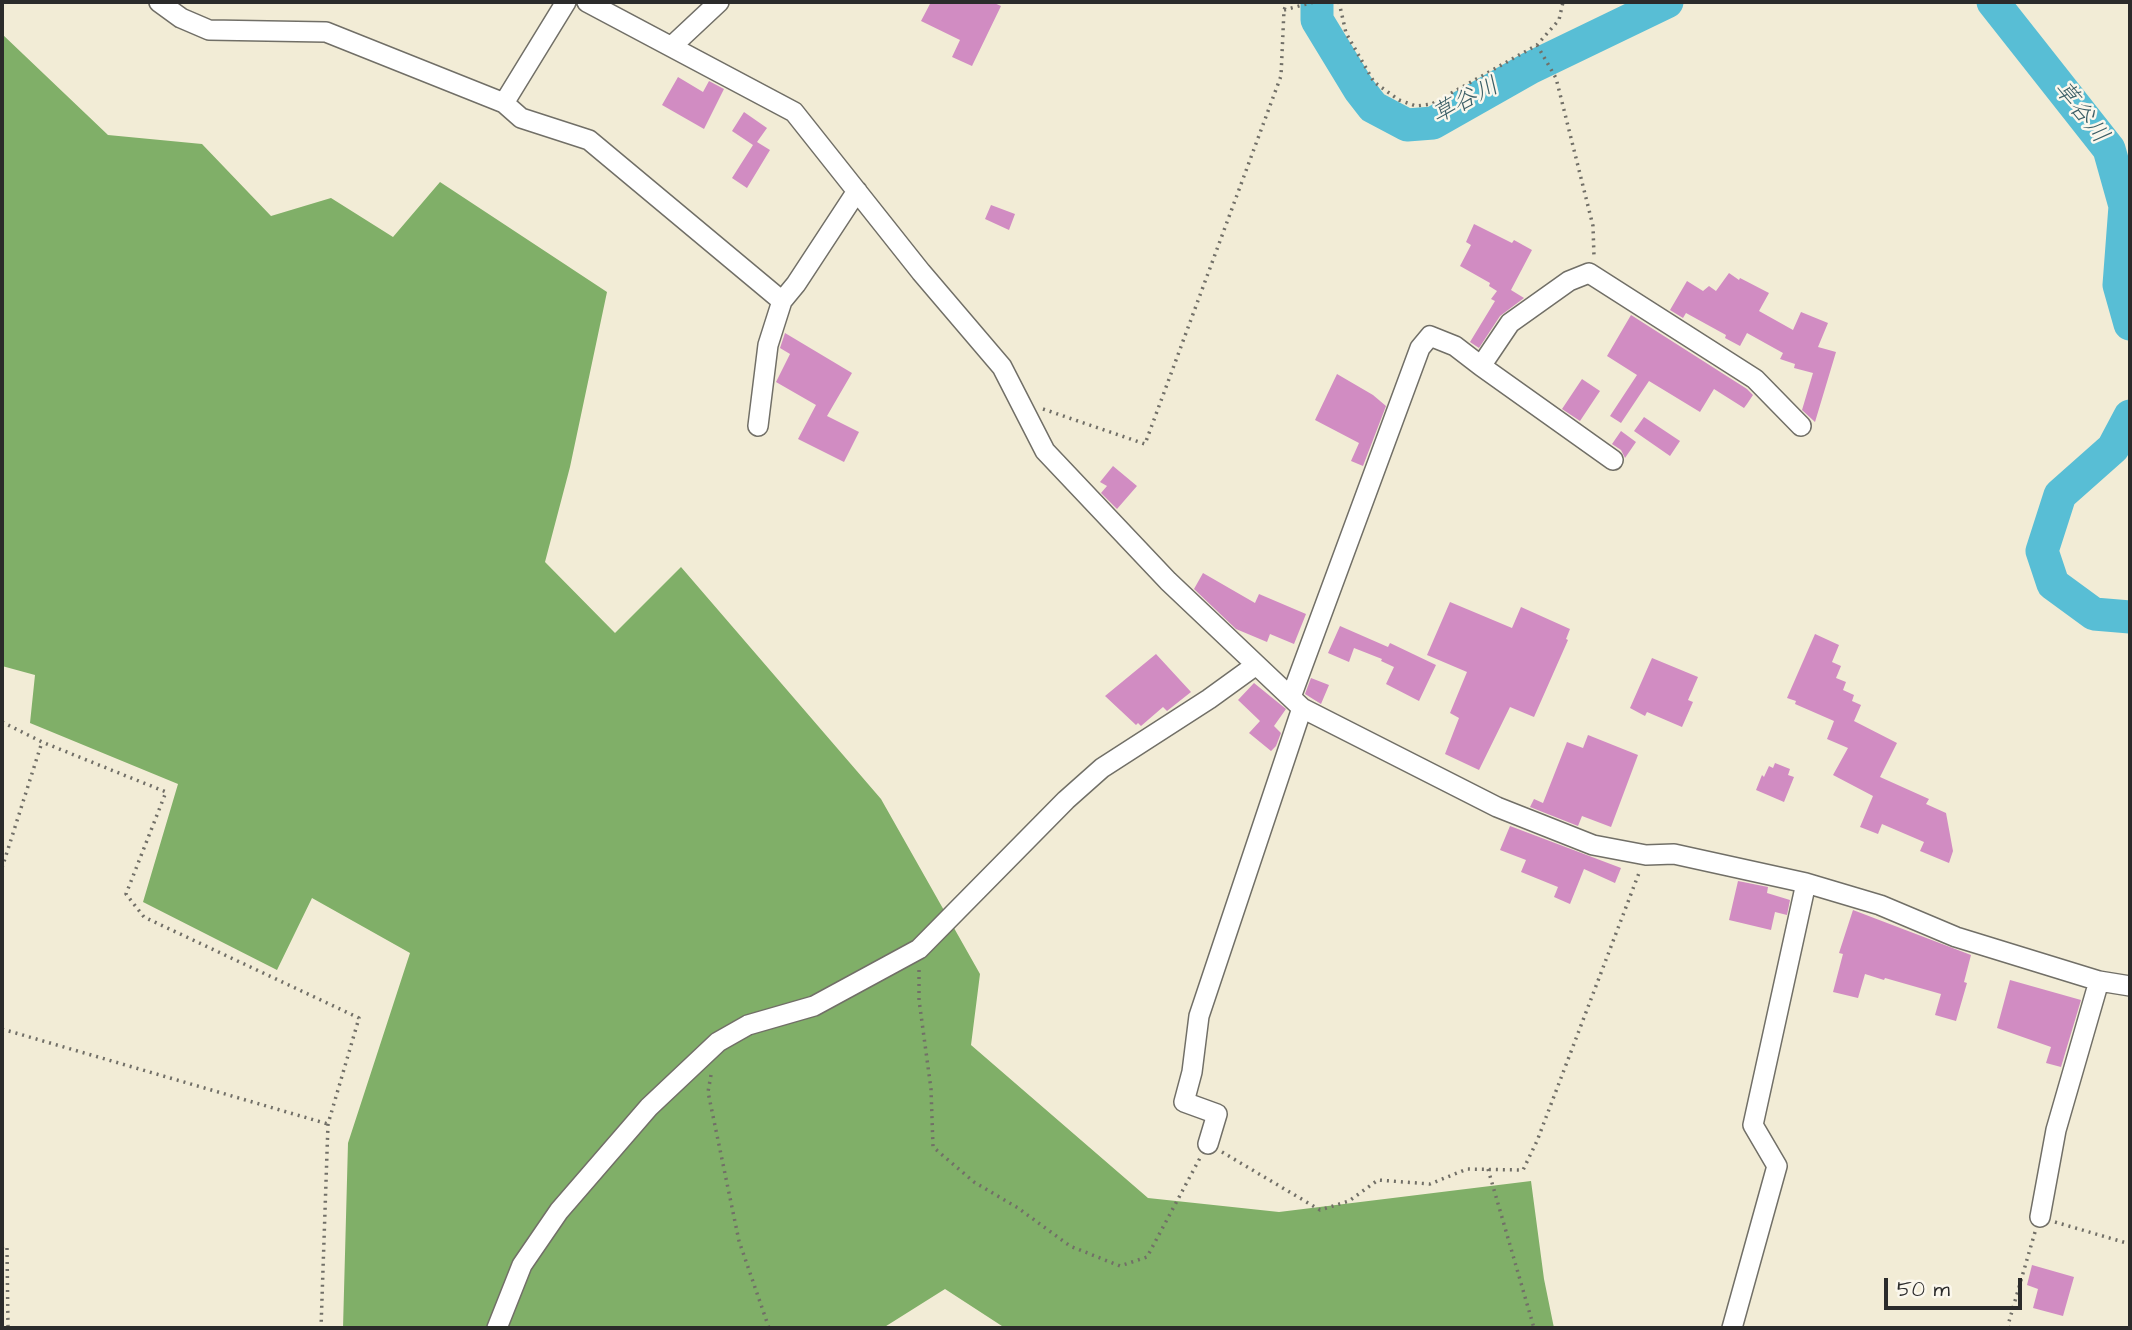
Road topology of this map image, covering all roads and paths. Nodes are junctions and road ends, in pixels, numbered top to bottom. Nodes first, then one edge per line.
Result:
1 (159, 2) edge
2 (566, 2) edge
3 (587, 2) edge
4 (719, 2) edge
5 (1287, 2) edge
6 (1314, 2) edge
7 (1339, 2) edge
8 (1563, 2) edge
9 (1284, 10) junction
10 (1537, 45) junction
11 (672, 46) junction
12 (504, 103) junction
13 (857, 191) junction
14 (1589, 273) junction
15 (782, 300) junction
16 (1481, 366) junction
17 (1024, 409) junction
18 (758, 426) dead end
19 (1801, 426) dead end
20 (1613, 460) dead end
21 (1256, 665) junction
22 (1297, 703) junction
23 (2, 722) edge
24 (42, 742) junction
25 (1646, 855) junction
26 (2, 867) edge
27 (1806, 883) junction
28 (919, 949) junction
29 (2099, 981) junction
30 (2130, 986) edge
31 (2, 1029) edge
32 (718, 1042) junction
33 (328, 1124) junction
34 (1208, 1144) junction
35 (1488, 1169) junction
36 (2040, 1217) junction
37 (2130, 1244) edge
38 (2, 1247) edge
39 (8, 1328) edge
40 (321, 1328) edge
41 (497, 1328) edge
42 (769, 1328) edge
43 (1534, 1328) edge
44 (1732, 1328) edge
45 (2009, 1328) edge

1 - 12 street
2 - 12 street
3 - 11 street
4 - 11 street
5 - 9 path
6 - 9 path
7 - 10 path
8 - 10 path
9 - 17 path
10 - 14 path
11 - 13 street
12 - 15 street
13 - 15 street
13 - 17 street
14 - 16 street
14 - 19 street
15 - 18 street
16 - 20 street
16 - 22 street
17 - 21 street
21 - 22 street
21 - 28 street
22 - 25 street
22 - 34 street
23 - 24 path
24 - 26 path
24 - 33 path
25 - 27 street
25 - 35 path
27 - 29 street
27 - 44 street
28 - 32 street
28 - 34 path
29 - 30 street
29 - 36 street
31 - 33 path
32 - 41 street
32 - 42 path
33 - 40 path
34 - 35 path
35 - 43 path
36 - 37 path
36 - 45 path
38 - 39 path

